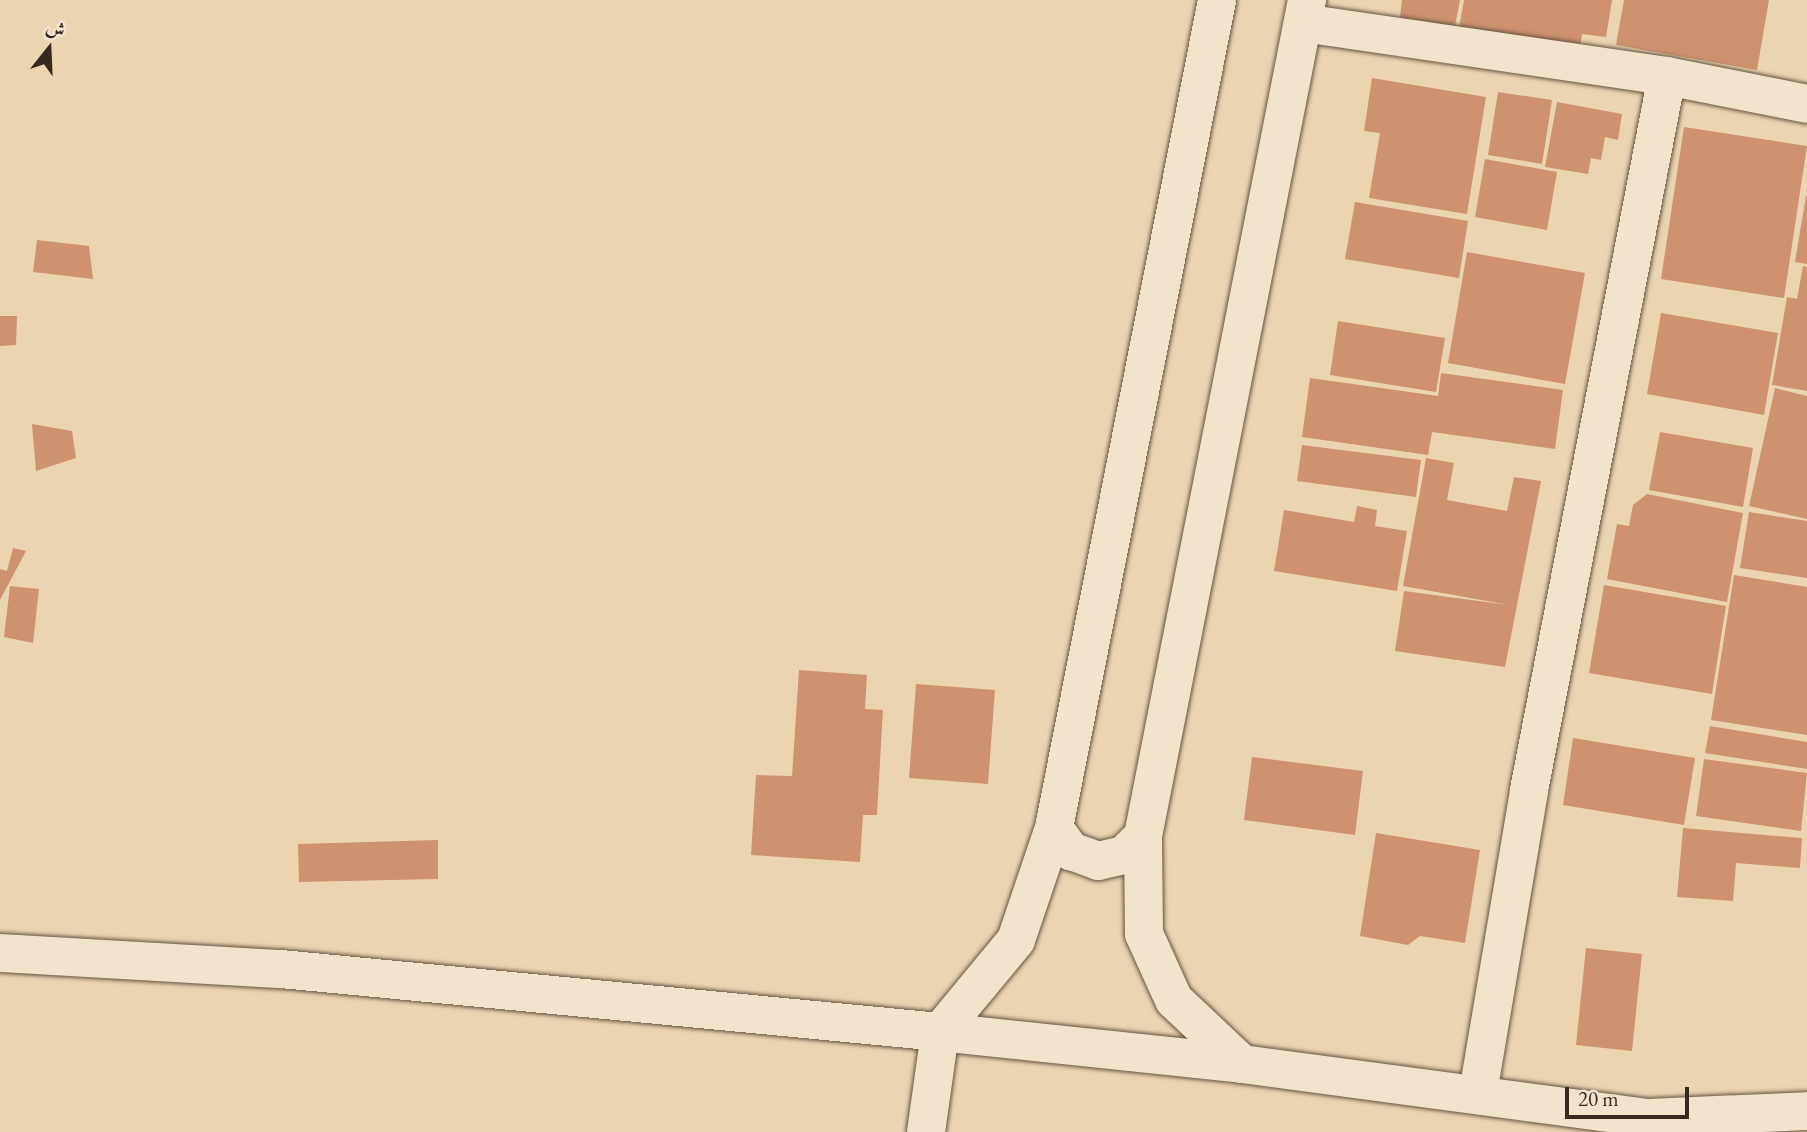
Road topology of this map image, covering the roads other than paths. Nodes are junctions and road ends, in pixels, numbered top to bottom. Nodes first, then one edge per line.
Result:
1 (1217, 0) edge
2 (1305, 11) edge
3 (1667, 76) junction
4 (1807, 104) edge
5 (1054, 828) junction
6 (1143, 836) junction
7 (0, 953) edge
8 (940, 1032) junction
9 (1242, 1063) junction
10 (1478, 1093) junction
11 (1807, 1111) edge
12 (1649, 1125) edge
13 (926, 1132) edge

1 - 5 street
2 - 3 street
2 - 6 street
3 - 4 street
3 - 10 street
5 - 6 street
5 - 8 street
6 - 9 street
7 - 8 street
8 - 9 street
8 - 13 street
9 - 10 street
10 - 12 street
11 - 12 street

